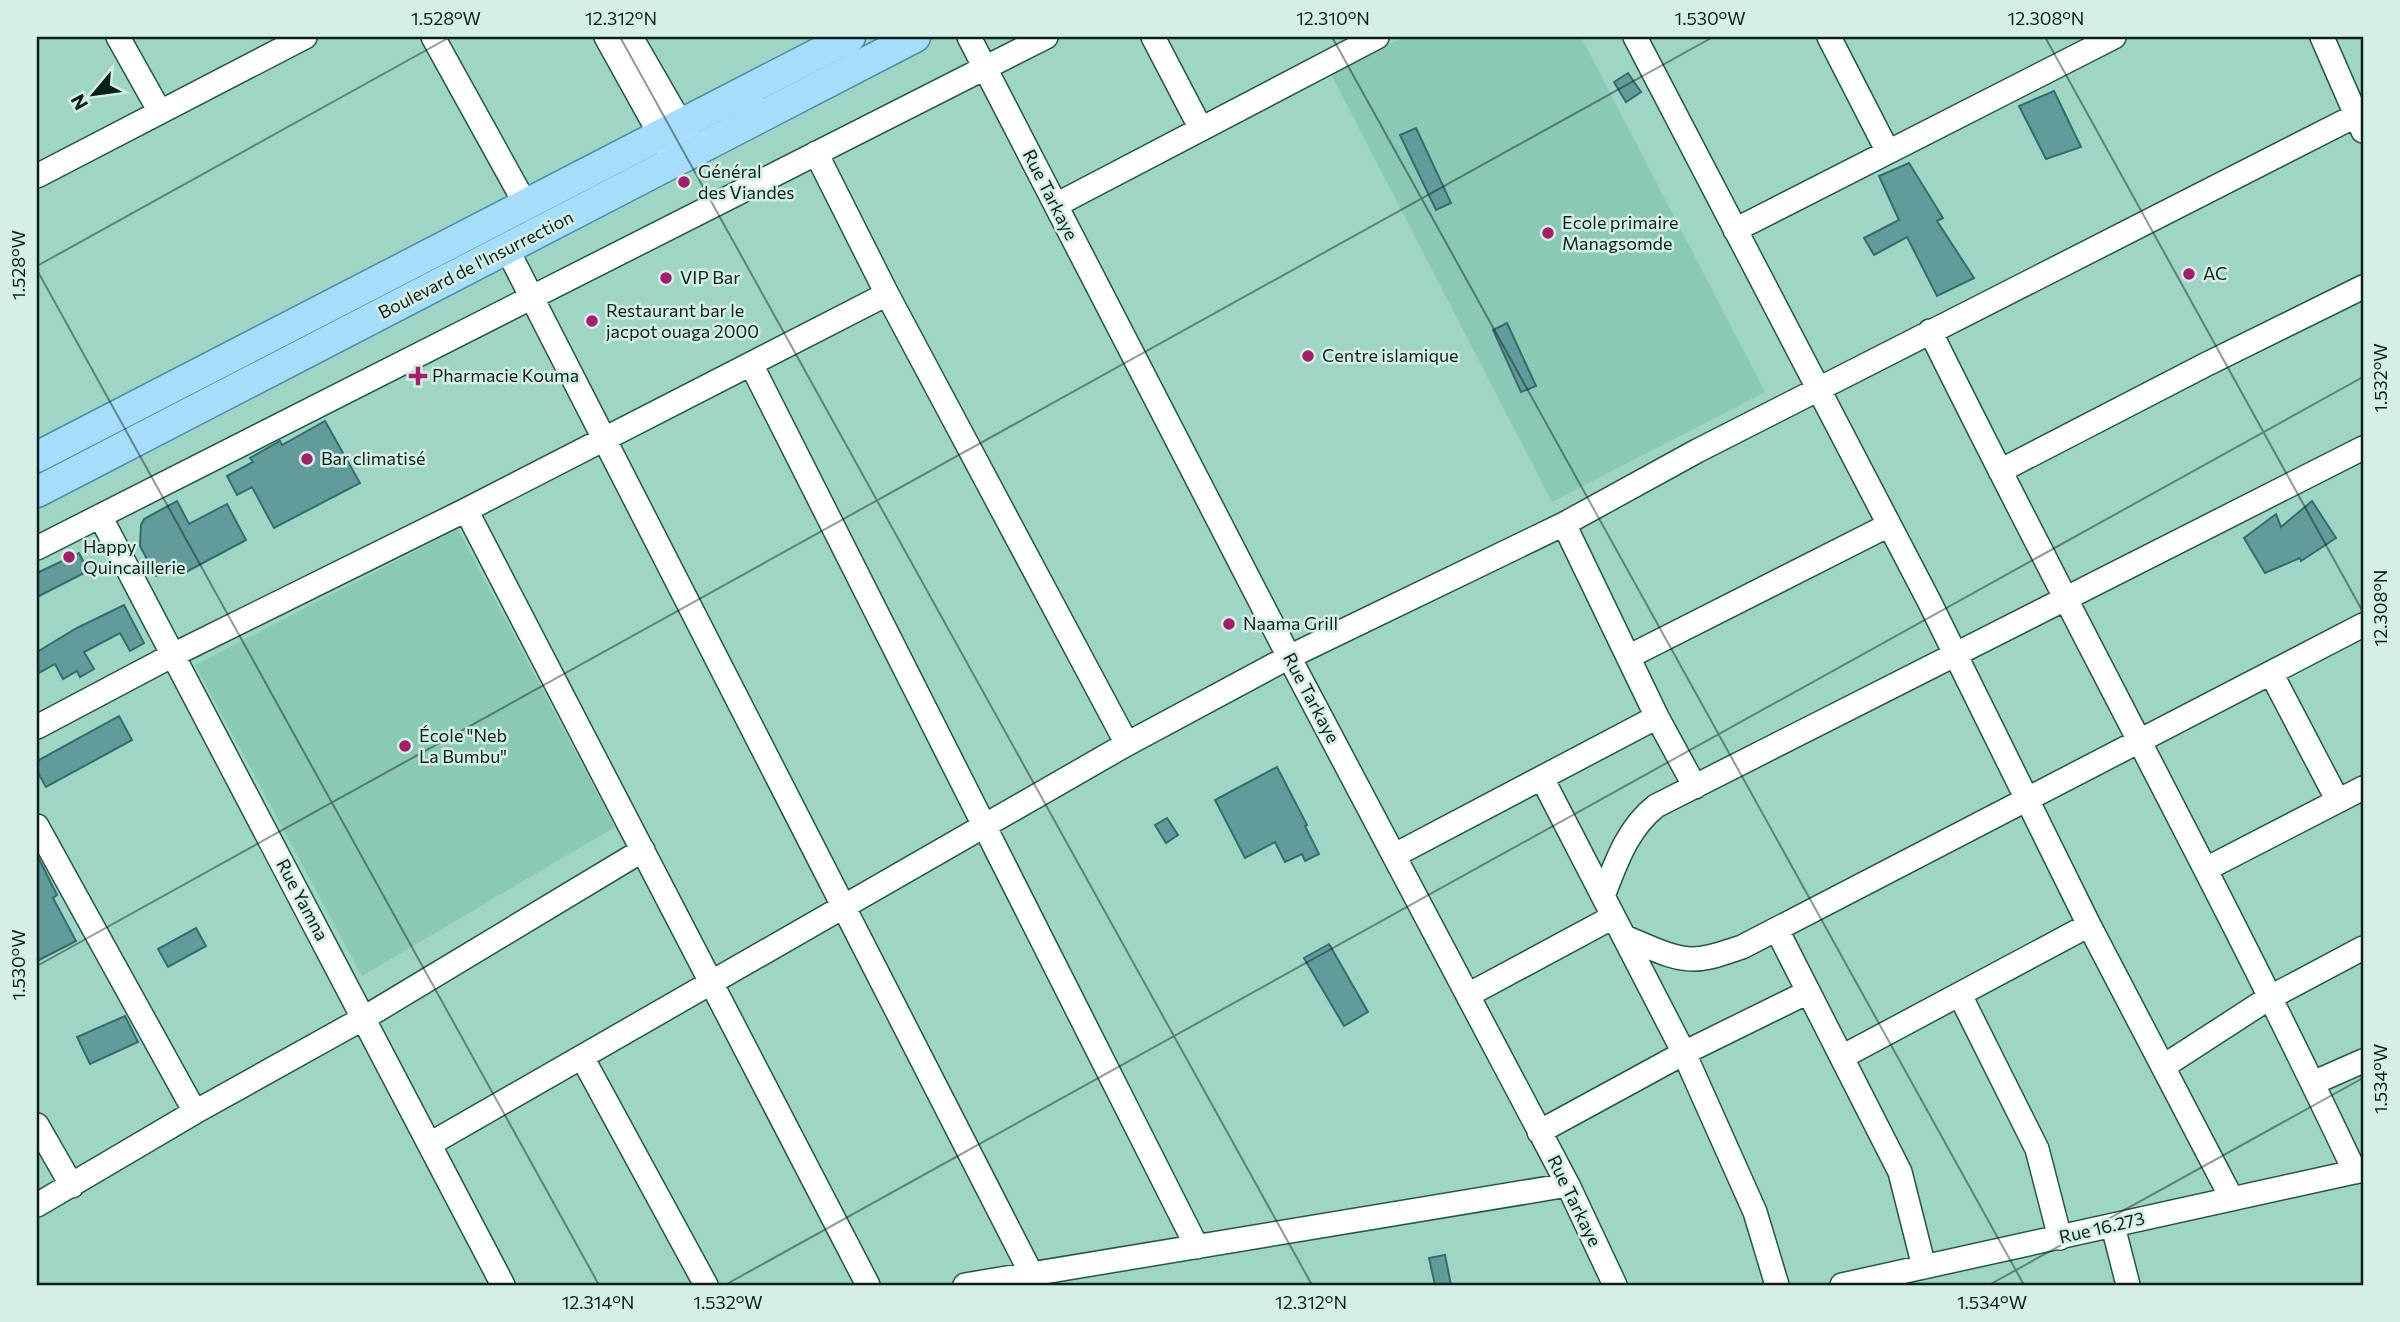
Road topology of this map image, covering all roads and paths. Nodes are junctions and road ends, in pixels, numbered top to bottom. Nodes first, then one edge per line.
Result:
1 (118, 37) edge
2 (305, 37) edge
3 (433, 37) edge
4 (606, 37) edge
5 (631, 37) edge
6 (850, 37) edge
7 (915, 37) edge
8 (969, 37) edge
9 (1046, 37) edge
10 (1153, 37) edge
11 (1377, 37) edge
12 (1635, 37) edge
13 (1829, 37) edge
14 (2114, 37) edge
15 (2322, 37) edge
16 (985, 68) junction
17 (160, 112) junction
18 (2361, 119) edge
19 (671, 129) junction
20 (1201, 129) junction
21 (1888, 152) junction
22 (816, 153) junction
23 (685, 157) junction
24 (37, 176) edge
25 (526, 205) junction
26 (1056, 205) junction
27 (1735, 230) junction
28 (507, 249) junction
29 (2363, 287) edge
30 (887, 294) junction
31 (531, 297) junction
32 (1930, 331) junction
33 (751, 364) junction
34 (1818, 388) junction
35 (604, 439) junction
36 (2363, 448) edge
37 (37, 457) edge
38 (2000, 471) junction
39 (37, 492) edge
40 (466, 510) junction
41 (100, 516) junction
42 (1564, 524) junction
43 (1889, 525) junction
44 (37, 548) edge
45 (2066, 599) junction
46 (2363, 625) edge
47 (173, 655) junction
48 (1956, 656) junction
49 (1289, 657) junction
50 (1628, 657) junction
51 (2271, 673) junction
52 (1657, 717) junction
53 (37, 727) edge
54 (2139, 741) junction
55 (1127, 744) junction
56 (1542, 778) junction
57 (1695, 787) junction
58 (2363, 788) edge
59 (2026, 798) junction
60 (2338, 801) junction
61 (37, 826) edge
62 (985, 826) junction
63 (643, 849) junction
64 (1395, 855) junction
65 (2206, 869) junction
66 (1608, 907) junction
67 (844, 908) junction
68 (2089, 925) junction
69 (1777, 930) junction
70 (1624, 937) junction
71 (2363, 948) edge
72 (712, 983) junction
73 (1808, 992) junction
74 (1468, 995) junction
75 (1960, 995) junction
76 (2269, 998) junction
77 (364, 1018) junction
78 (1684, 1053) junction
79 (1842, 1056) junction
80 (582, 1057) junction
81 (2363, 1061) edge
82 (2164, 1066) junction
83 (2313, 1083) junction
84 (195, 1112) junction
85 (37, 1125) edge
86 (1539, 1132) junction
87 (430, 1144) junction
88 (2359, 1171) edge
89 (1568, 1185) junction
90 (72, 1186) junction
91 (2232, 1199) junction
92 (37, 1205) edge
93 (2113, 1226) junction
94 (2060, 1238) junction
95 (1197, 1247) junction
96 (1924, 1267) junction
97 (1032, 1275) junction
98 (503, 1285) edge
99 (706, 1285) edge
100 (868, 1285) edge
101 (965, 1285) edge
102 (1615, 1285) edge
103 (1777, 1285) edge
104 (1842, 1285) edge
105 (2128, 1285) edge

1 - 17 street
2 - 17 street
3 - 25 street
4 - 19 street
5 - 19 street
6 - 19 main road, Boulevard de l'Insurrection
7 - 23 main road, Boulevard de l'Insurrection
8 - 16 street, Rue Tarkaye
9 - 16 street
10 - 20 street
11 - 20 street
12 - 27 street
13 - 21 street
14 - 21 street
15 - 18 street
16 - 22 street
16 - 26 street, Rue Tarkaye
17 - 24 street
18 - 32 street
19 - 23 street
19 - 25 main road, Boulevard de l'Insurrection
20 - 26 street
21 - 27 street
22 - 30 street
22 - 31 street
23 - 28 main road, Boulevard de l'Insurrection
25 - 37 main road, Boulevard de l'Insurrection
26 - 49 street, Rue Tarkaye
27 - 34 street
28 - 31 street
28 - 39 main road, Boulevard de l'Insurrection
29 - 38 street
30 - 33 street
30 - 55 street
31 - 35 street
31 - 41 street
32 - 34 street
32 - 38 street
33 - 35 street
33 - 62 street
34 - 42 street
34 - 43 street
35 - 40 street
35 - 67 street
36 - 45 street
38 - 45 street
40 - 47 street
40 - 63 street
41 - 44 street
41 - 47 street, Rue Yamna
42 - 49 street
42 - 50 street
43 - 48 street
43 - 50 street
45 - 48 street
45 - 54 street
46 - 51 street
47 - 53 street
47 - 77 street, Rue Yamna
48 - 57 street
48 - 59 street
49 - 55 street
49 - 64 street, Rue Tarkaye
50 - 52 street
51 - 54 street
51 - 60 street
52 - 56 street
52 - 57 street
54 - 59 street
54 - 65 street
55 - 62 street
56 - 64 street
56 - 66 street
57 - 66 street
58 - 60 street
59 - 68 street
59 - 69 street
60 - 65 street
61 - 84 street
62 - 67 street
62 - 95 street
63 - 72 street
63 - 77 street
64 - 74 street, Rue Tarkaye
65 - 76 street
66 - 70 street
66 - 74 street
67 - 72 street
67 - 97 street
68 - 75 street
68 - 82 street
69 - 70 street
69 - 73 street
70 - 78 street
71 - 76 street
72 - 80 street
72 - 100 street
73 - 78 street
73 - 79 street
74 - 86 street, Rue Tarkaye
75 - 79 street
75 - 94 street
76 - 82 street
76 - 83 street
77 - 84 street
77 - 87 street, Rue Yamna
78 - 86 street
78 - 103 street
79 - 96 street
80 - 87 street
80 - 99 street
81 - 83 street
82 - 91 street
83 - 88 street
84 - 90 street
85 - 90 street
86 - 89 street, Rue Tarkaye
87 - 98 street, Rue Yamna
88 - 91 street, Rue 16.273
89 - 95 street
89 - 102 street, Rue Tarkaye
90 - 92 street
91 - 93 street, Rue 16.273
93 - 94 street, Rue 16.273
93 - 105 street
94 - 96 street, Rue 16.273
95 - 97 street
96 - 104 street, Rue 16.273
97 - 101 street

